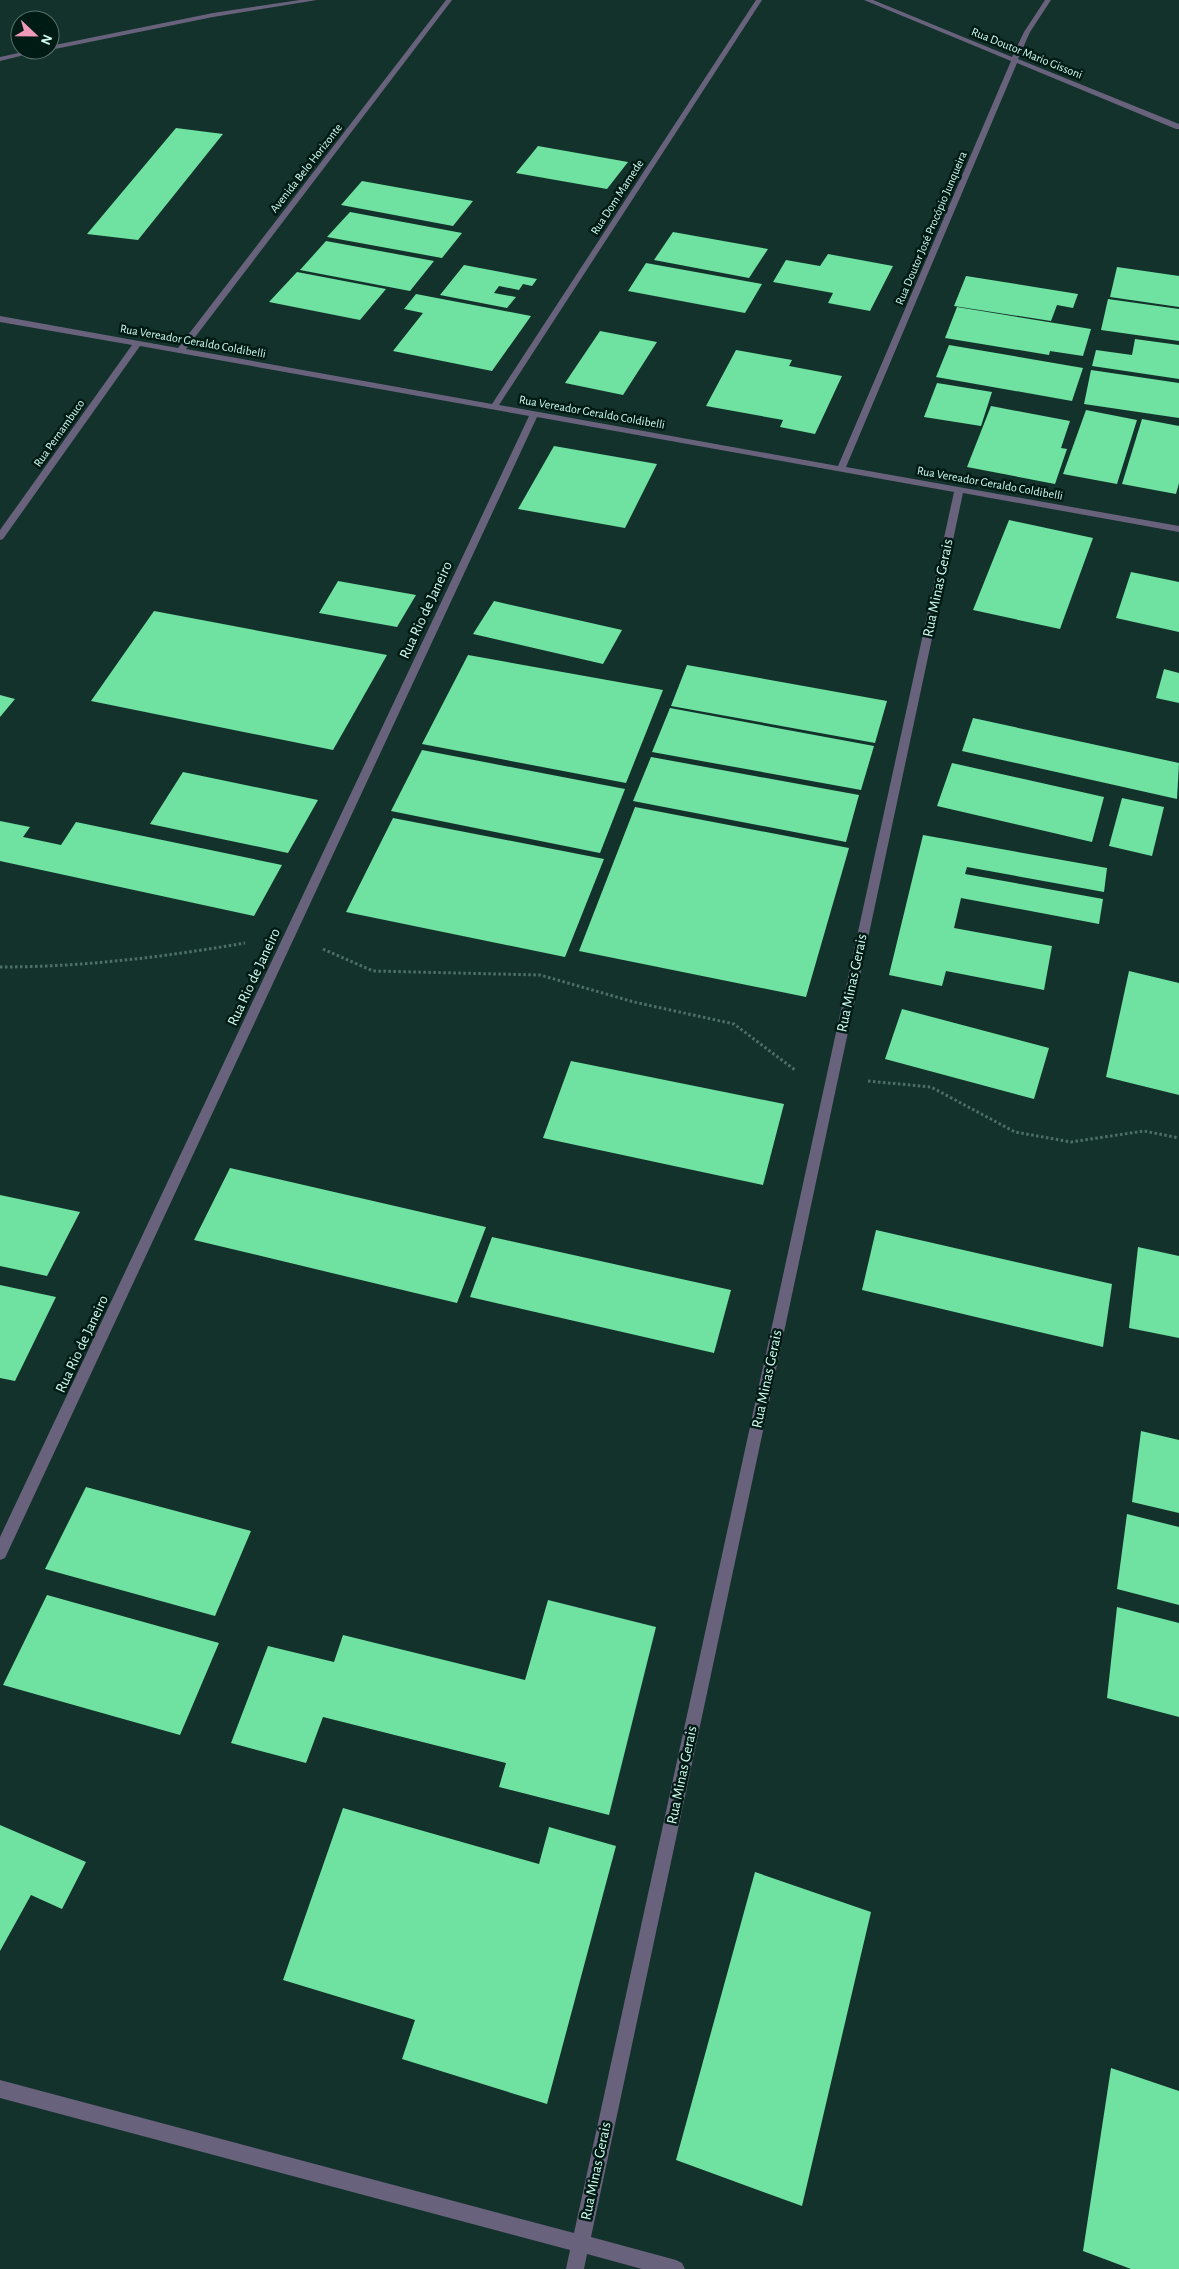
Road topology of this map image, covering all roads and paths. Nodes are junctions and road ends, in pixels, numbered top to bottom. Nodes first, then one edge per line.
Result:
1 (314, 0) edge
2 (449, 0) edge
3 (759, 0) edge
4 (867, 0) edge
5 (1048, 0) edge
6 (60, 46) edge
7 (1014, 60) junction
8 (1179, 127) edge
9 (0, 319) edge
10 (137, 344) junction
11 (180, 351) junction
12 (494, 407) junction
13 (534, 414) junction
14 (842, 469) junction
15 (959, 490) junction
16 (1179, 529) edge
17 (0, 537) edge
18 (290, 935) junction
19 (0, 967) edge
20 (832, 1077) junction
21 (1179, 1138) edge
22 (0, 1553) edge
23 (0, 2089) edge
24 (580, 2244) junction
25 (575, 2269) edge
26 (676, 2269) edge

1 - 6 street
2 - 11 street, Avenida Belo Horizonte
3 - 12 street, Rua Dom Mamede
4 - 7 street, Rua Doutor Mario Gissoni
5 - 7 street, Rua Doutor José Procópio Junqueira
7 - 8 street, Rua Doutor Mario Gissoni
7 - 14 street, Rua Doutor José Procópio Junqueira
9 - 10 street, Rua Vereador Geraldo Coldibelli
10 - 11 street, Rua Vereador Geraldo Coldibelli
10 - 17 street, Rua Pernambuco
11 - 12 street, Rua Vereador Geraldo Coldibelli
12 - 13 street, Rua Vereador Geraldo Coldibelli
13 - 14 street, Rua Vereador Geraldo Coldibelli
13 - 18 street, Rua Rio de Janeiro
14 - 15 street, Rua Vereador Geraldo Coldibelli
15 - 16 street, Rua Vereador Geraldo Coldibelli
15 - 20 street, Rua Minas Gerais
18 - 19 path
18 - 20 path
18 - 22 street, Rua Rio de Janeiro
20 - 21 path
20 - 24 street, Rua Minas Gerais
23 - 24 street
24 - 25 street, Rua Minas Gerais
24 - 26 street

